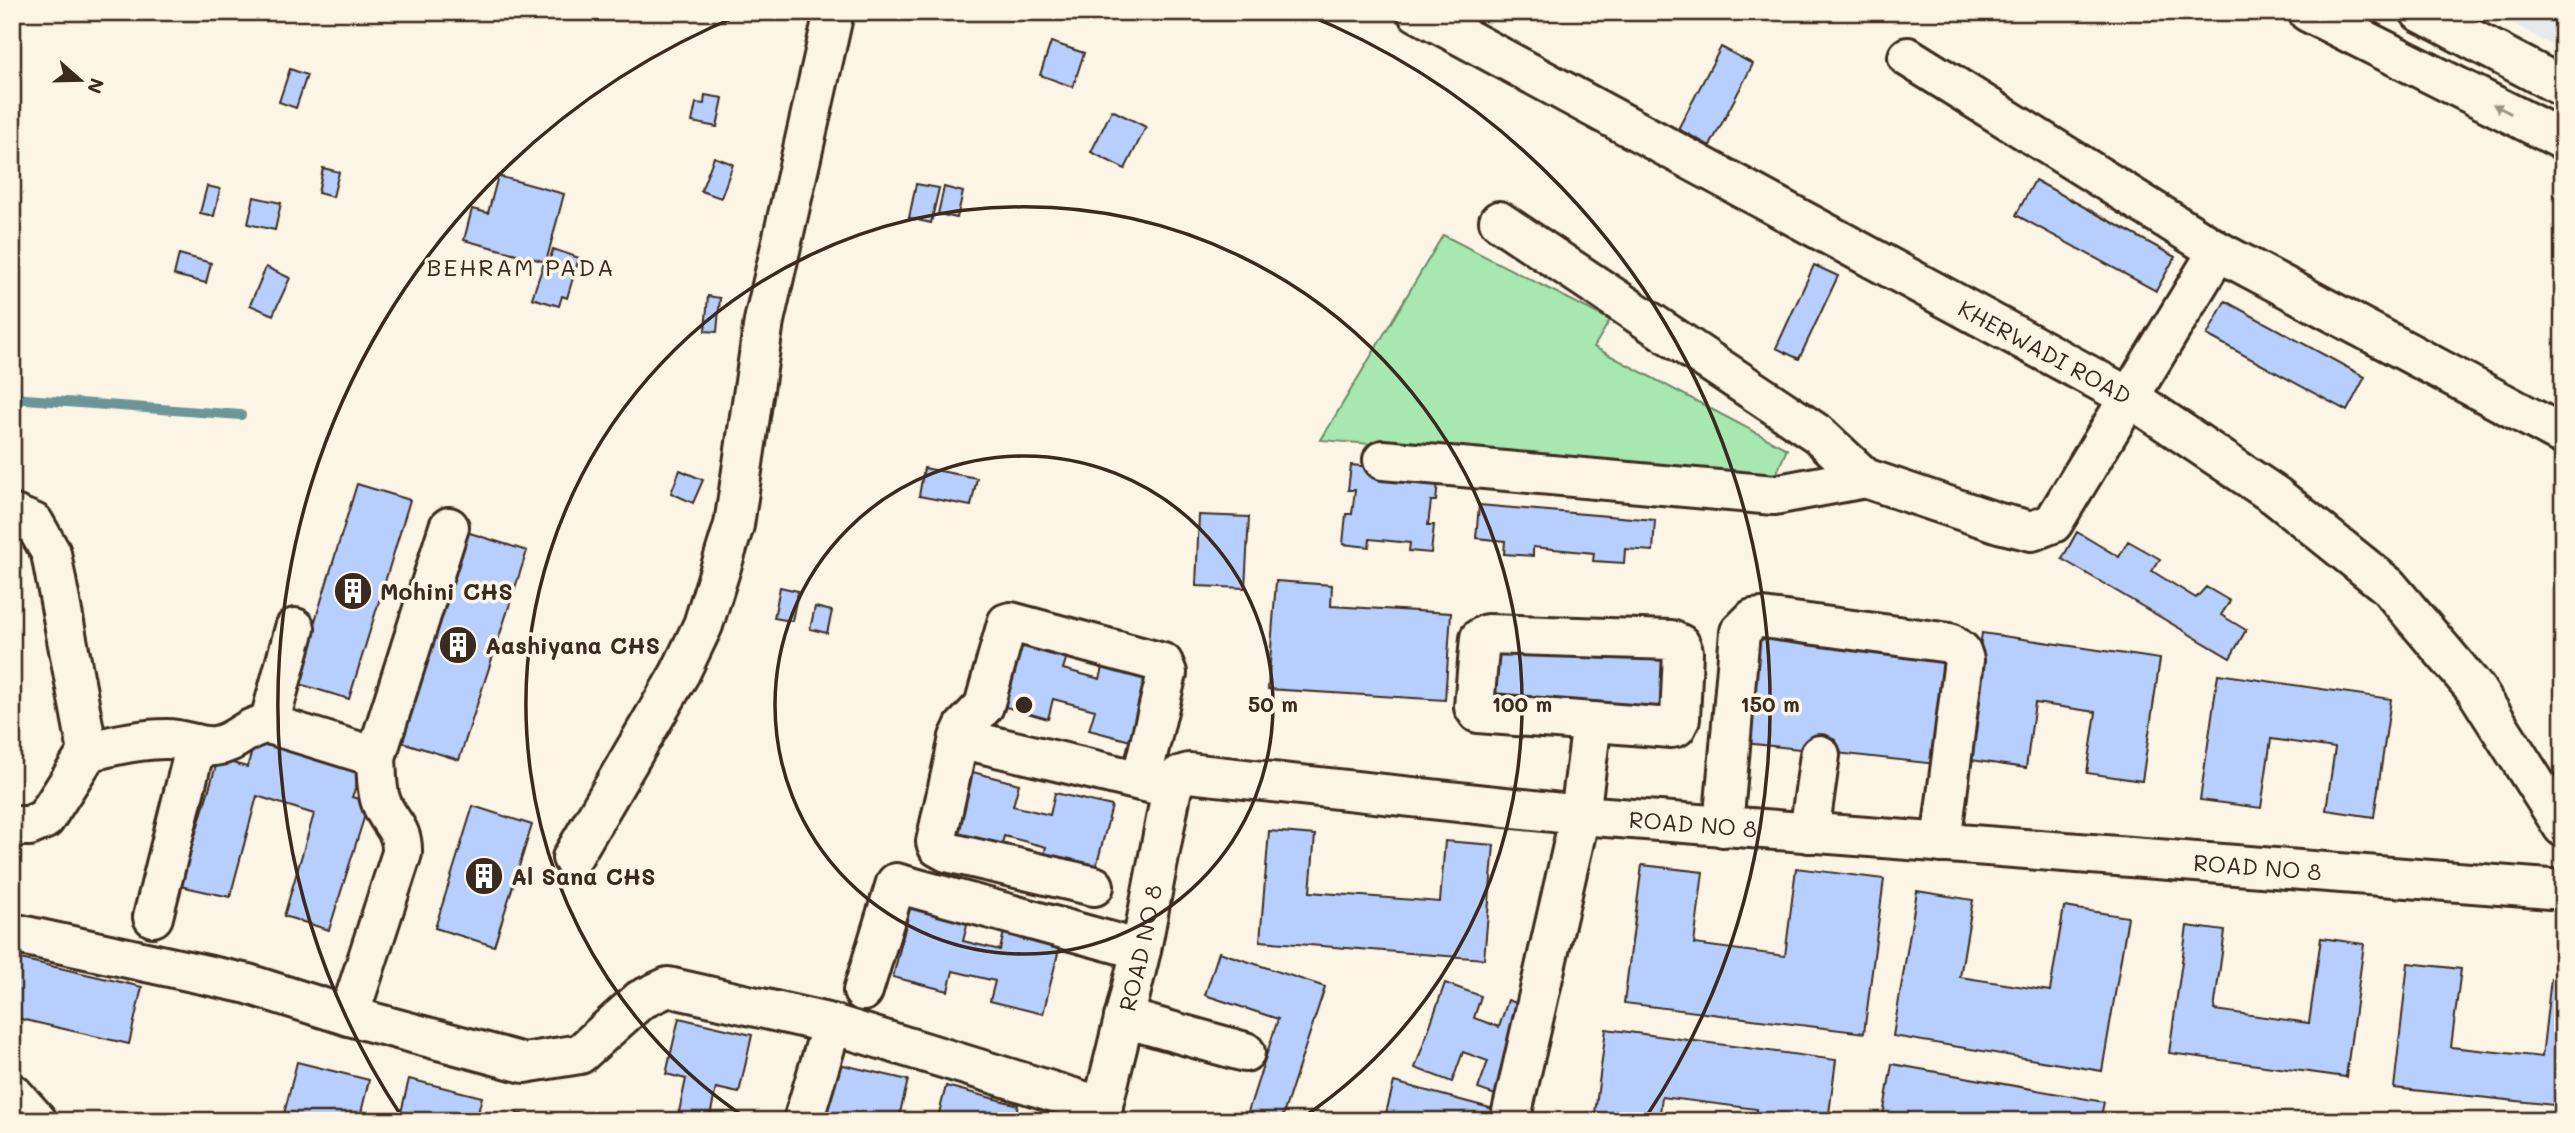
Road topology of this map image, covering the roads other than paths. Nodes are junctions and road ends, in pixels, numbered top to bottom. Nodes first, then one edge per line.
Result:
1 (834, 12) edge
2 (1417, 12) edge
3 (2308, 12) edge
4 (2420, 12) edge
5 (1908, 57) dead end
6 (2563, 87) edge
7 (2563, 140) edge
8 (1499, 221) dead end
9 (2218, 250) junction
10 (2129, 397) junction
11 (2563, 435) edge
12 (1383, 460) dead end
13 (1865, 478) junction
14 (12, 514) edge
15 (449, 527) dead end
16 (295, 628) dead end
17 (1592, 722) junction
18 (268, 724) junction
19 (959, 738) junction
20 (196, 744) junction
21 (88, 752) junction
22 (1820, 755) dead end
23 (376, 757) junction
24 (1156, 784) junction
25 (1580, 815) junction
26 (12, 826) edge
27 (1723, 827) junction
28 (2563, 827) edge
29 (1809, 833) junction
30 (1941, 843) junction
31 (572, 858) dead end
32 (1094, 886) dead end
33 (2563, 890) edge
34 (153, 917) dead end
35 (12, 933) edge
36 (1141, 950) junction
37 (863, 991) dead end
38 (349, 1016) junction
39 (1124, 1018) junction
40 (832, 1024) junction
41 (1245, 1052) dead end
42 (12, 1093) edge
43 (1101, 1114) edge
44 (37, 1121) edge
45 (803, 1121) edge
46 (1510, 1121) edge

1 - 31 street
2 - 10 street, KHERWADI ROAD
7 -> 3 street
4 - 6 street
5 - 9 street
8 - 13 street
9 - 10 street
9 - 11 street
10 - 13 street
10 - 28 street, KHERWADI ROAD
12 - 13 street
14 - 21 street
15 - 23 street
16 - 18 street
17 - 17 street
17 - 25 street
18 - 20 street
18 - 23 street
19 - 24 street
19 - 24 street
19 - 32 street
20 - 21 street
20 - 34 street
21 - 26 street
22 - 29 street
23 - 38 street
24 - 25 street, ROAD NO 8
24 - 36 street, ROAD NO 8
25 - 27 street, ROAD NO 8
25 - 46 street
27 - 29 street, ROAD NO 8
27 - 30 street
29 - 30 street, ROAD NO 8
30 - 33 street, ROAD NO 8
35 - 38 street
36 - 37 street
36 - 39 street, ROAD NO 8
38 - 40 street
39 - 41 street
39 - 43 street, ROAD NO 8
40 - 43 street
40 - 45 street
42 - 44 street

